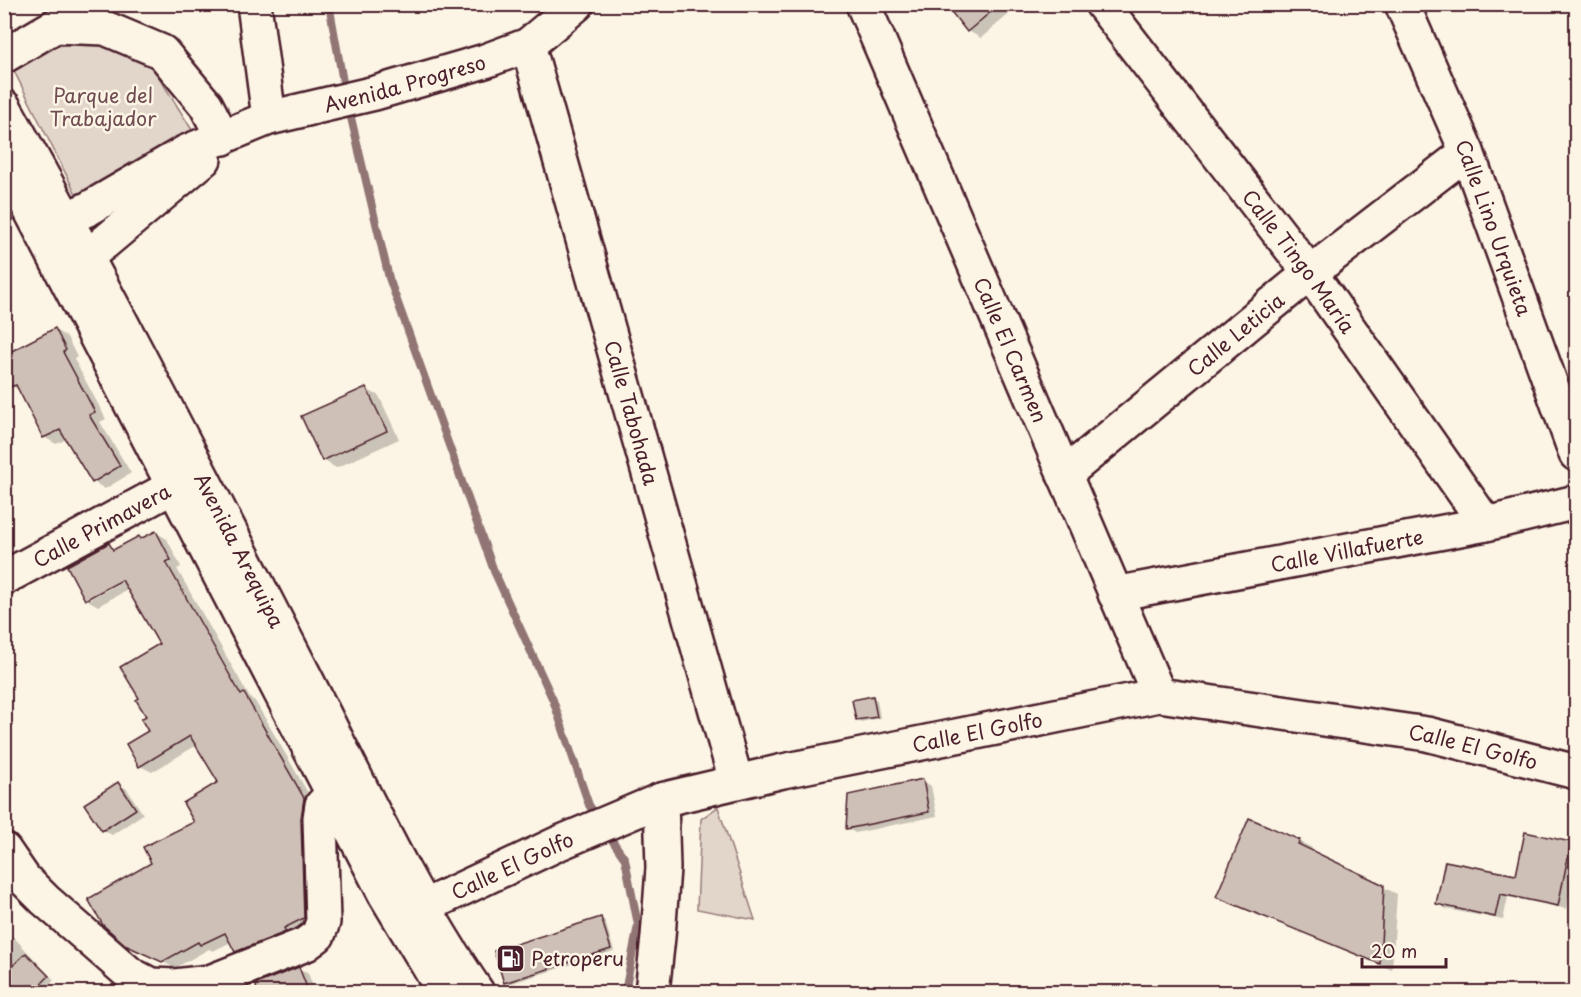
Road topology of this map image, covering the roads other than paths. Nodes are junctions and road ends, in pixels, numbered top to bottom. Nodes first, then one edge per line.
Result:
1 (254, 4) edge
2 (577, 4) edge
3 (863, 4) edge
4 (1102, 4) edge
5 (1402, 4) edge
6 (102, 16) edge
7 (528, 45) junction
8 (4, 56) edge
9 (4, 107) edge
10 (275, 116) junction
11 (223, 138) junction
12 (1467, 152) junction
13 (4, 159) edge
14 (54, 224) junction
15 (74, 263) junction
16 (1310, 273) junction
17 (1576, 454) edge
18 (1064, 476) junction
19 (187, 479) junction
20 (1576, 502) edge
21 (1486, 524) junction
22 (4, 578) edge
23 (1115, 594) junction
24 (1159, 695) junction
25 (1576, 772) edge
26 (736, 781) junction
27 (333, 794) junction
28 (662, 800) junction
29 (4, 850) edge
30 (412, 912) junction
31 (463, 991) edge
32 (652, 993) edge

1 - 10 street
2 - 7 street, Avenida Progreso
3 - 18 street, Calle El Carmen
4 - 16 street, Calle Tingo María
5 - 12 street, Calle Lino Urquieta
6 - 8 street
6 - 11 street
7 - 10 street, Avenida Progreso
7 - 26 street, Calle Tabohada
9 - 14 street, Avenida Arequipa
10 - 11 street, Avenida Progreso
11 - 14 street, Avenida Progreso
11 - 15 street, Avenida Progreso
12 - 16 street, Calle Leticia
12 - 17 street, Calle Lino Urquieta
13 - 14 street, Avenida Arequipa
14 - 15 street, Avenida Arequipa
15 - 19 street, Avenida Arequipa
16 - 18 street, Calle Leticia
16 - 21 street, Calle Tingo María
18 - 23 street, Calle El Carmen
19 - 22 street, Calle Primavera
19 - 27 street, Avenida Arequipa
19 - 30 street, Avenida Arequipa
20 - 21 street, Calle Villafuerte
21 - 23 street, Calle Villafuerte
23 - 24 street, Calle El Carmen
24 - 25 street, Calle El Golfo
24 - 26 street, Calle El Golfo
26 - 28 street, Calle El Golfo
27 - 29 street
27 - 30 street, Avenida Arequipa
28 - 30 street, Calle El Golfo
28 - 32 street
30 - 31 street, Avenida Arequipa

